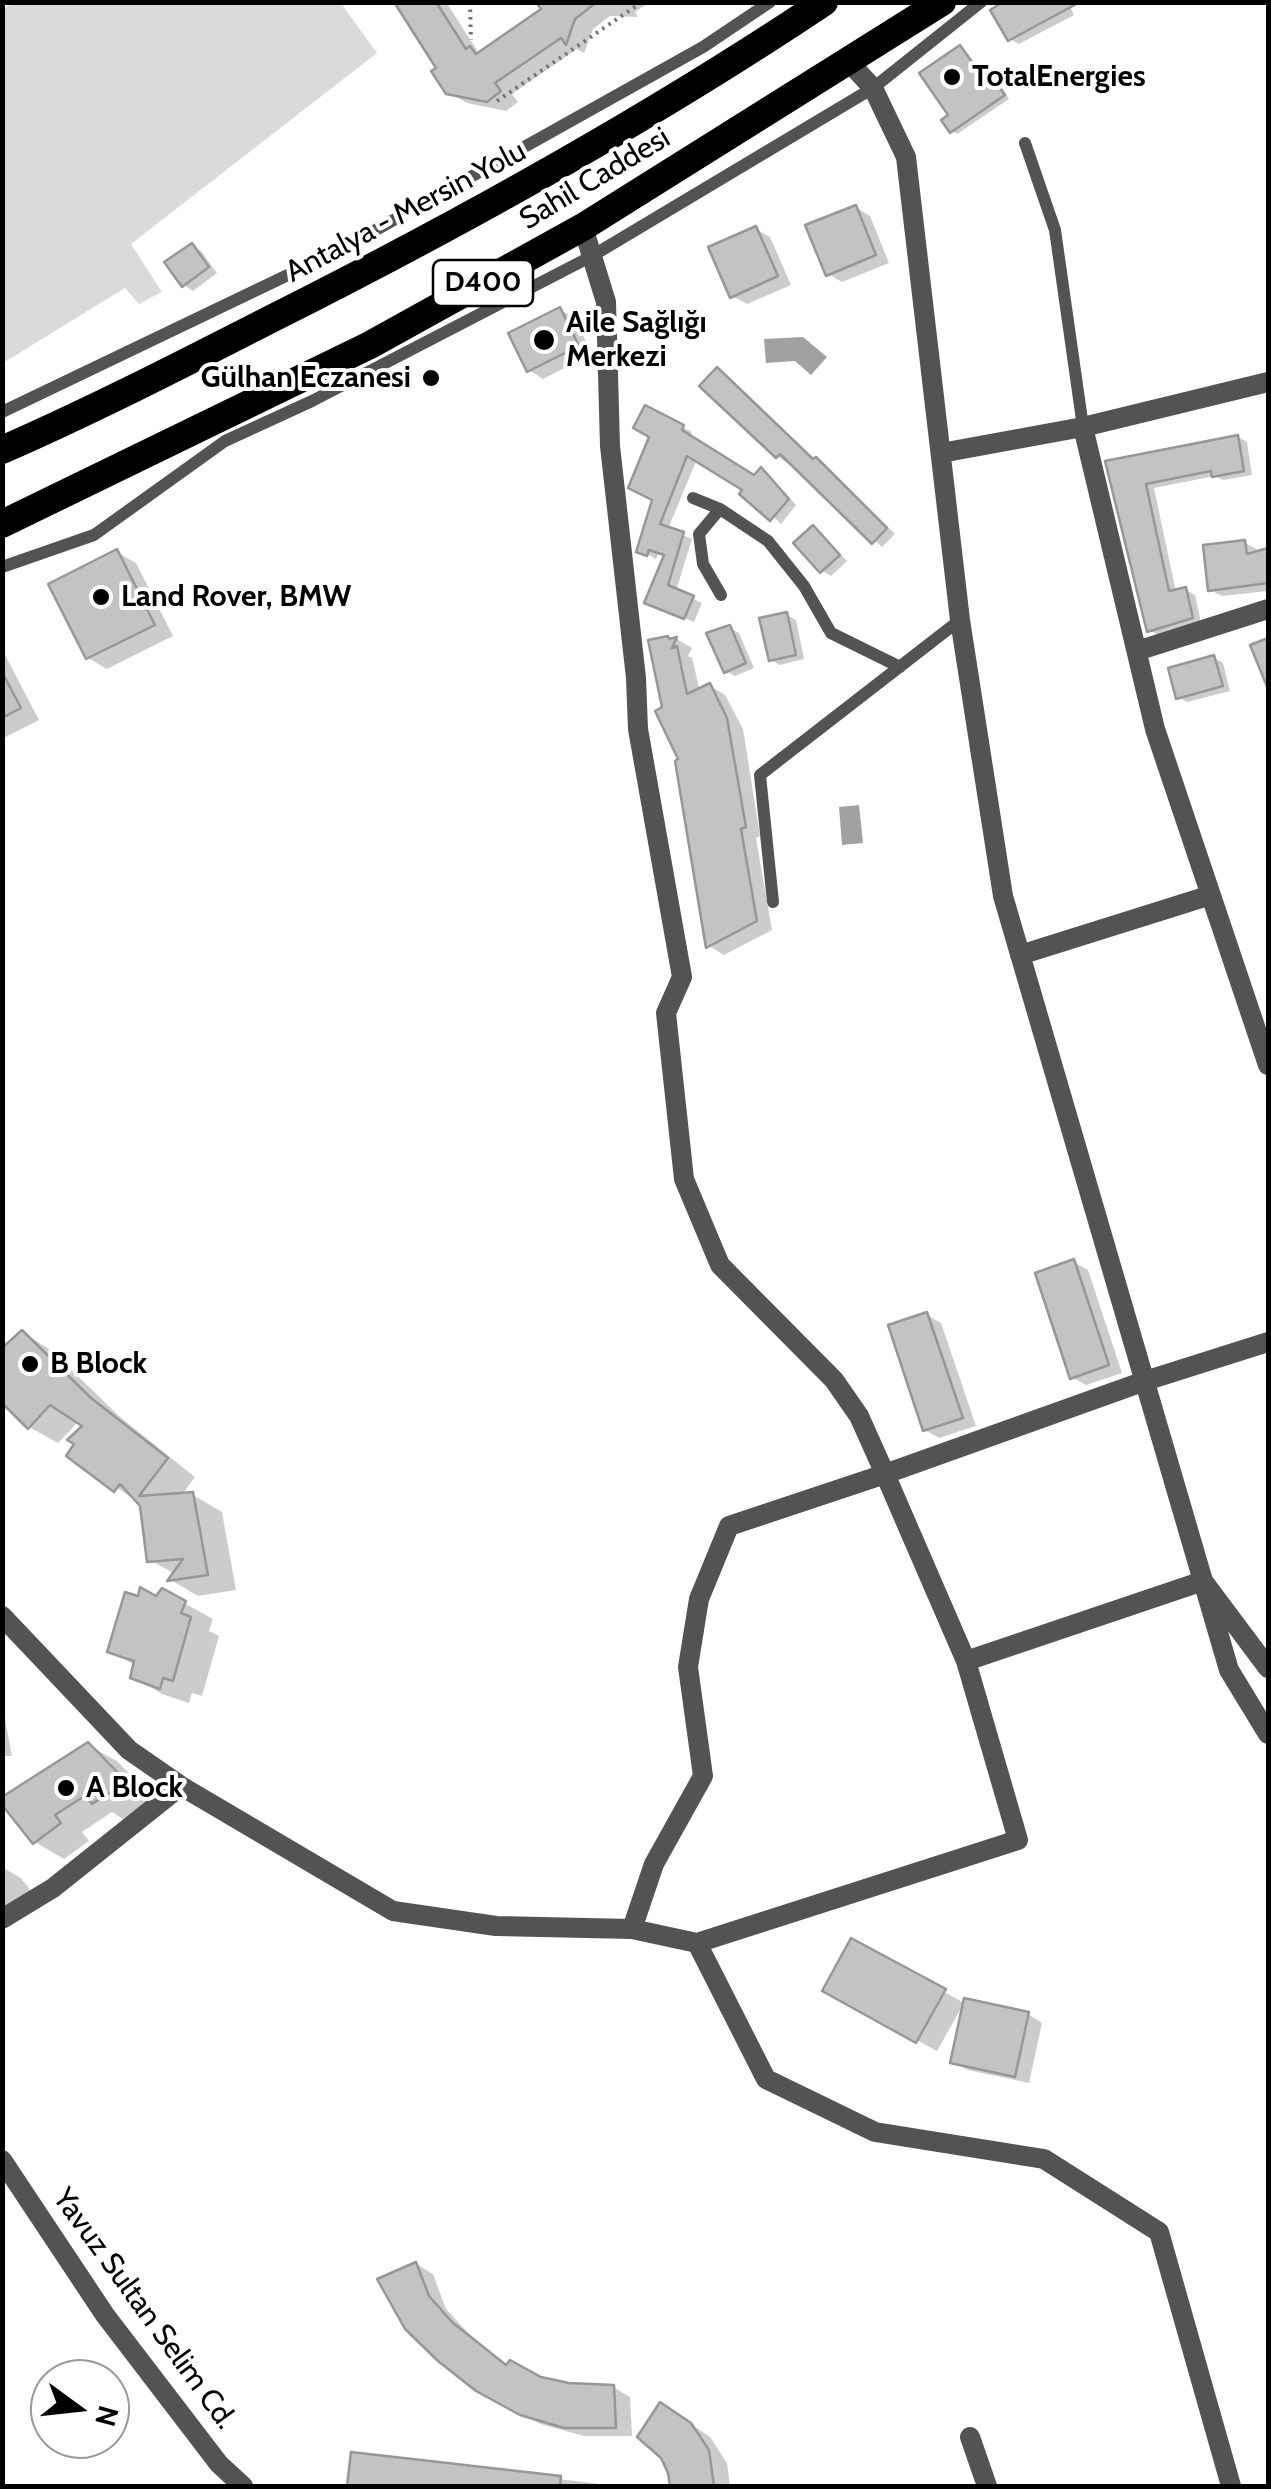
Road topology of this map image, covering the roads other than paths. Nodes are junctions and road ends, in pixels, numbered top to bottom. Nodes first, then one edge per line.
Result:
1 (770, 2) edge
2 (824, 2) edge
3 (942, 2) edge
4 (981, 2) edge
5 (848, 61) junction
6 (873, 88) junction
7 (1025, 143) dead end
8 (584, 227) junction
9 (592, 256) junction
10 (1268, 382) edge
11 (2, 412) edge
12 (1082, 427) junction
13 (2, 450) edge
14 (941, 453) junction
15 (693, 498) dead end
16 (720, 508) junction
17 (2, 524) edge
18 (2, 567) edge
19 (721, 595) dead end
20 (1268, 610) edge
21 (960, 620) junction
22 (1136, 651) junction
23 (900, 667) junction
24 (1211, 895) junction
25 (774, 902) dead end
26 (1020, 955) junction
27 (1268, 1064) edge
28 (1268, 1342) edge
29 (1145, 1381) junction
30 (885, 1474) junction
31 (1204, 1581) junction
32 (2, 1616) edge
33 (966, 1661) junction
34 (1268, 1668) edge
35 (1268, 1734) edge
36 (180, 1786) junction
37 (2, 1919) edge
38 (632, 1929) junction
39 (697, 1942) junction
40 (2, 2160) edge
41 (970, 2437) dead end
42 (243, 2486) edge
43 (987, 2486) edge
44 (1231, 2486) edge

1 - 11 lane
2 - 13 highway, Antalya - Mersin Yolu / D400
3 - 5 highway, Sahil Caddesi / D400
4 - 6 lane
5 - 6 street
5 - 8 highway, Sahil Caddesi / D400
6 - 9 lane
6 - 14 street
7 - 12 lane
8 - 9 street
8 - 17 highway, Sahil Caddesi / D400
9 - 18 lane
9 - 30 street
10 - 12 street
12 - 14 street
12 - 22 street
14 - 21 street
15 - 16 lane
16 - 19 lane
16 - 23 lane
20 - 22 street
21 - 23 lane
21 - 26 street
22 - 24 street
23 - 25 lane
24 - 26 street
24 - 27 street
26 - 29 street
28 - 29 street
29 - 30 street
29 - 31 street
30 - 33 street
30 - 38 street
31 - 33 street
31 - 34 street
31 - 35 street
32 - 36 street
33 - 39 street
36 - 37 street
36 - 38 street
38 - 39 street
39 - 44 street
40 - 42 street, Yavuz Sultan Selim Cd.
41 - 43 street

